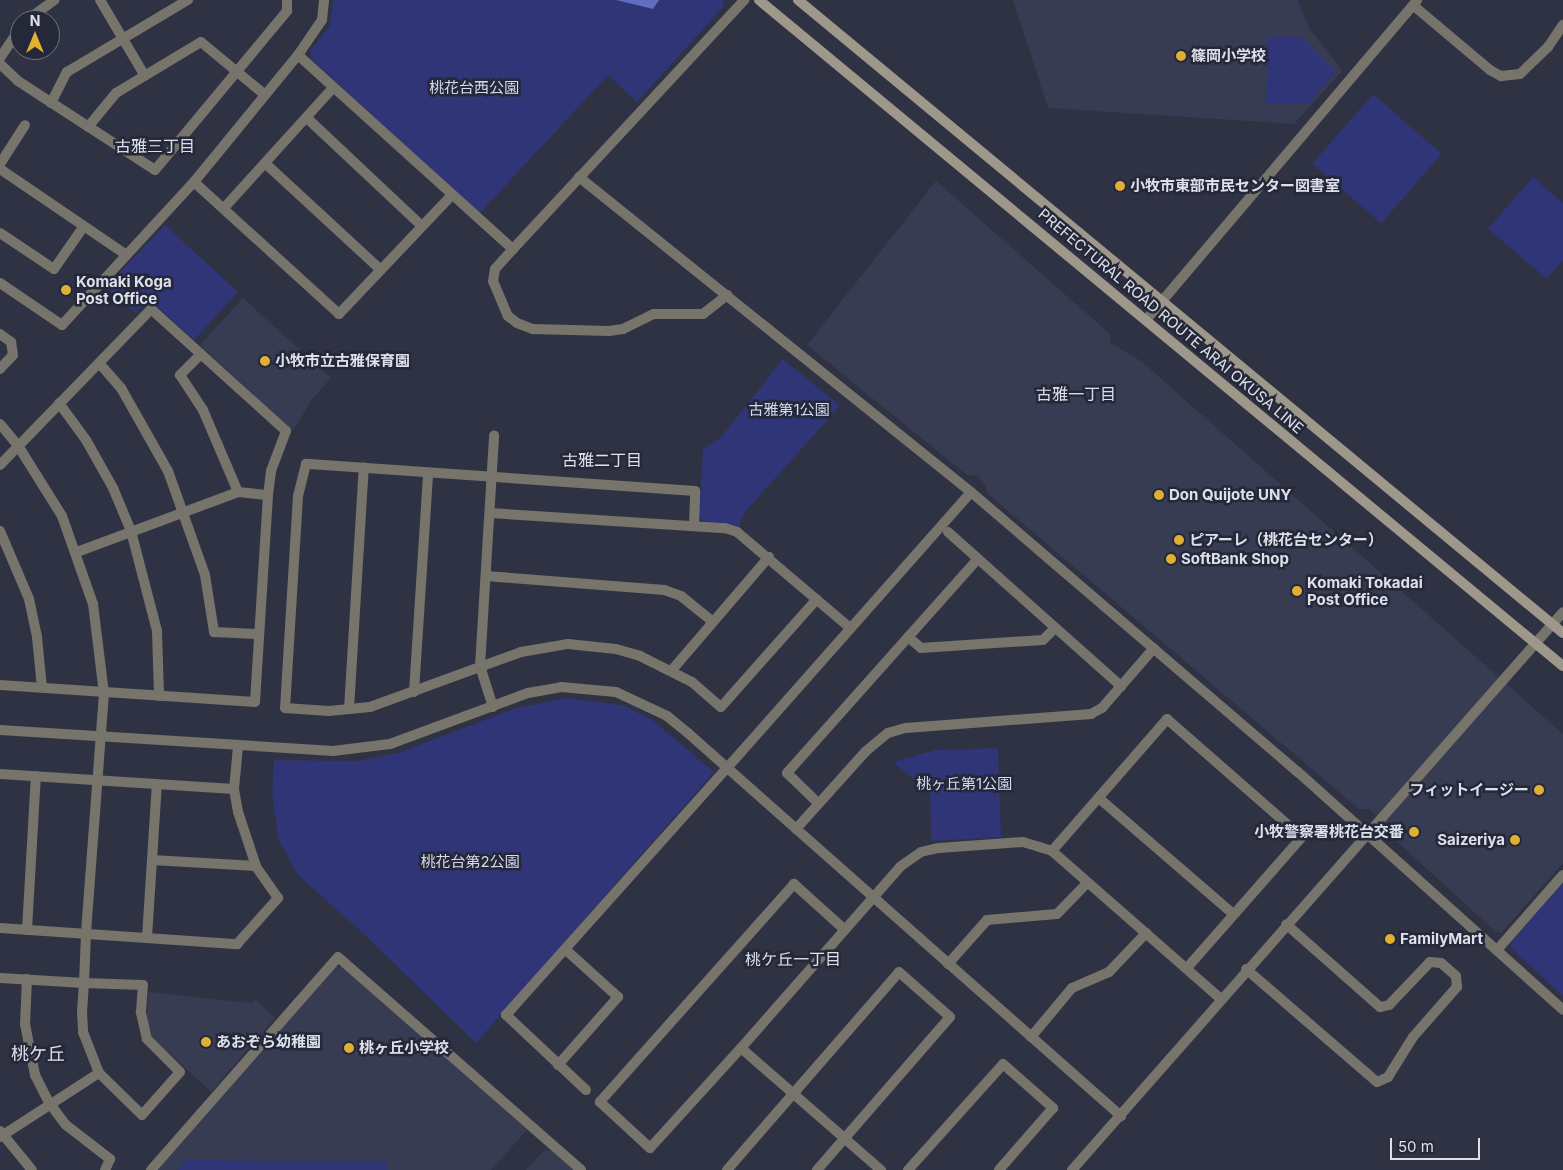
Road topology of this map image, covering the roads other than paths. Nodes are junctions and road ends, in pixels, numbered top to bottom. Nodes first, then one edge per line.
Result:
1 (55, 0) edge
2 (100, 0) edge
3 (188, 0) edge
4 (287, 0) edge
5 (324, 0) edge
6 (744, 0) edge
7 (760, 0) edge
8 (798, 0) edge
9 (1416, 3) edge
10 (41, 10) edge
11 (1563, 26) edge
12 (124, 40) junction
13 (10, 43) edge
14 (298, 55) junction
15 (0, 58) edge
16 (0, 64) edge
17 (237, 73) junction
18 (145, 76) junction
19 (333, 88) junction
20 (264, 95) junction
21 (51, 103) junction
22 (308, 119) junction
23 (25, 126) dead end
24 (88, 127) junction
25 (0, 164) edge
26 (266, 164) junction
27 (0, 169) edge
28 (579, 177) junction
29 (194, 182) junction
30 (452, 195) junction
31 (224, 208) junction
32 (84, 226) junction
33 (422, 226) junction
34 (0, 233) edge
35 (512, 249) junction
36 (125, 254) junction
37 (381, 270) junction
38 (0, 282) edge
39 (727, 295) junction
40 (1164, 300) junction
41 (1146, 320) junction
42 (0, 334) edge
43 (200, 354) junction
44 (100, 364) junction
45 (0, 369) edge
46 (59, 403) junction
47 (0, 424) edge
48 (494, 435) dead end
49 (17, 444) junction
50 (0, 465) edge
51 (364, 467) junction
52 (428, 473) junction
53 (493, 476) junction
54 (238, 492) junction
55 (971, 492) junction
56 (268, 494) junction
57 (185, 511) junction
58 (490, 514) junction
59 (694, 526) junction
60 (0, 531) edge
61 (131, 532) junction
62 (948, 532) dead end
63 (77, 552) junction
64 (769, 557) junction
65 (978, 559) junction
66 (486, 576) junction
67 (817, 598) junction
68 (1563, 612) edge
69 (712, 621) junction
70 (1552, 624) junction
71 (850, 628) junction
72 (1055, 628) junction
73 (1563, 633) edge
74 (258, 634) junction
75 (908, 637) junction
76 (1536, 642) junction
77 (1154, 648) junction
78 (480, 666) junction
79 (1563, 666) edge
80 (672, 670) junction
81 (0, 685) edge
82 (1121, 686) junction
83 (42, 688) junction
84 (414, 692) junction
85 (104, 693) junction
86 (159, 696) junction
87 (493, 707) junction
88 (349, 710) junction
89 (0, 730) edge
90 (100, 738) junction
91 (238, 747) junction
92 (727, 768) junction
93 (0, 774) edge
94 (36, 776) junction
95 (98, 780) junction
96 (157, 784) junction
97 (234, 789) junction
98 (1100, 799) junction
99 (818, 803) junction
100 (796, 829) junction
101 (1367, 832) junction
102 (1052, 851) junction
103 (152, 860) junction
104 (256, 866) junction
105 (1563, 875) edge
106 (1087, 883) junction
107 (872, 898) junction
108 (1233, 914) junction
109 (1286, 924) junction
110 (0, 928) edge
111 (27, 930) junction
112 (844, 930) junction
113 (1146, 933) junction
114 (86, 934) junction
115 (147, 937) junction
116 (566, 950) junction
117 (1497, 950) junction
118 (948, 964) junction
119 (1187, 968) junction
120 (1246, 969) junction
121 (0, 978) edge
122 (27, 979) junction
123 (84, 982) junction
124 (1220, 998) junction
125 (1563, 1010) edge
126 (1031, 1037) junction
127 (741, 1048) junction
128 (558, 1065) junction
129 (99, 1073) junction
130 (586, 1090) dead end
131 (793, 1094) junction
132 (50, 1104) junction
133 (1121, 1116) junction
134 (1, 1134) edge
135 (846, 1139) junction
136 (32, 1170) edge
137 (105, 1170) edge
138 (151, 1170) edge
139 (581, 1170) edge
140 (727, 1170) edge
141 (818, 1170) edge
142 (881, 1170) edge
143 (908, 1170) edge
144 (999, 1170) edge
145 (1072, 1170) edge

1 - 10 street
2 - 12 street
3 - 12 street
4 - 17 street
5 - 14 street
6 - 28 street
7 - 41 main road, PREFECTURAL ROAD ROUTE ARAI OKUSA LINE
8 - 40 main road, PREFECTURAL ROAD ROUTE ARAI OKUSA LINE
9 - 11 street
9 - 40 street
12 - 18 street
12 - 21 street
13 - 15 street
14 - 19 street
14 - 20 street
16 - 21 street
17 - 18 street
17 - 20 street
17 - 24 street
18 - 24 street
19 - 22 street
19 - 30 street
20 - 29 street
21 - 24 street
22 - 26 street
22 - 33 street
23 - 25 street
26 - 31 street
26 - 37 street
27 - 32 street
28 - 35 street
28 - 39 street
29 - 31 street
29 - 36 street
30 - 33 street
30 - 35 street
31 - 37 street
32 - 34 street
32 - 36 street
33 - 37 street
35 - 39 street
36 - 38 street
39 - 55 street
40 - 41 street
40 - 70 main road, PREFECTURAL ROAD ROUTE ARAI OKUSA LINE
41 - 76 main road, PREFECTURAL ROAD ROUTE ARAI OKUSA LINE
42 - 45 street
43 - 44 street
43 - 54 street
43 - 56 street
44 - 46 street
44 - 57 street
46 - 49 street
46 - 61 street
47 - 49 street
48 - 53 street
49 - 50 street
49 - 63 street
51 - 52 street
51 - 88 street
51 - 88 street
52 - 53 street
52 - 84 street
53 - 58 street
53 - 59 street
54 - 56 street
54 - 57 street
55 - 71 street
55 - 77 street
56 - 74 street
57 - 61 street
57 - 74 street
58 - 59 street
58 - 66 street
59 - 64 street
60 - 83 street
61 - 63 street
61 - 86 street
62 - 65 street
63 - 85 street
64 - 67 street
64 - 69 street
65 - 72 street
65 - 75 street
66 - 69 street
66 - 78 street
67 - 71 street
67 - 80 street
68 - 70 street
69 - 80 street
70 - 73 main road, PREFECTURAL ROAD ROUTE ARAI OKUSA LINE
70 - 76 street
71 - 92 street
72 - 75 street
72 - 82 street
74 - 86 street
75 - 99 street
76 - 79 main road, PREFECTURAL ROAD ROUTE ARAI OKUSA LINE
76 - 101 street
77 - 82 street
77 - 101 street
78 - 80 street
78 - 84 street
78 - 87 street
81 - 83 street
82 - 99 street
83 - 85 street
84 - 88 street
85 - 86 street
85 - 90 street
87 - 91 street
87 - 92 street
89 - 90 street
90 - 91 street
90 - 95 street
91 - 97 street
92 - 100 street
92 - 116 street
93 - 94 street
94 - 95 street
94 - 111 street
95 - 96 street
95 - 114 street
96 - 97 street
96 - 103 street
97 - 104 street
98 - 102 street
98 - 108 street
98 - 108 street
99 - 100 street
100 - 107 street
101 - 109 street
101 - 117 street
102 - 106 street
102 - 107 street
103 - 104 street
103 - 115 street
104 - 115 street
105 - 117 street
106 - 113 street
106 - 118 street
107 - 112 street
107 - 118 street
108 - 119 street
109 - 120 street
109 - 120 street
110 - 111 street
111 - 114 street
112 - 127 street
112 - 127 street
113 - 119 street
113 - 126 street
114 - 115 street
114 - 123 street
116 - 128 street
116 - 128 street
117 - 125 street
118 - 126 street
119 - 124 street
120 - 124 street
121 - 122 street
122 - 123 street
122 - 132 street
123 - 129 street
123 - 129 street
124 - 133 street
126 - 133 street
127 - 131 street
128 - 130 street
129 - 132 street
131 - 135 street
131 - 135 street
131 - 140 street
132 - 134 street
132 - 137 street
133 - 145 street
134 - 136 street
135 - 141 street
135 - 142 street
138 - 139 street
143 - 144 street

